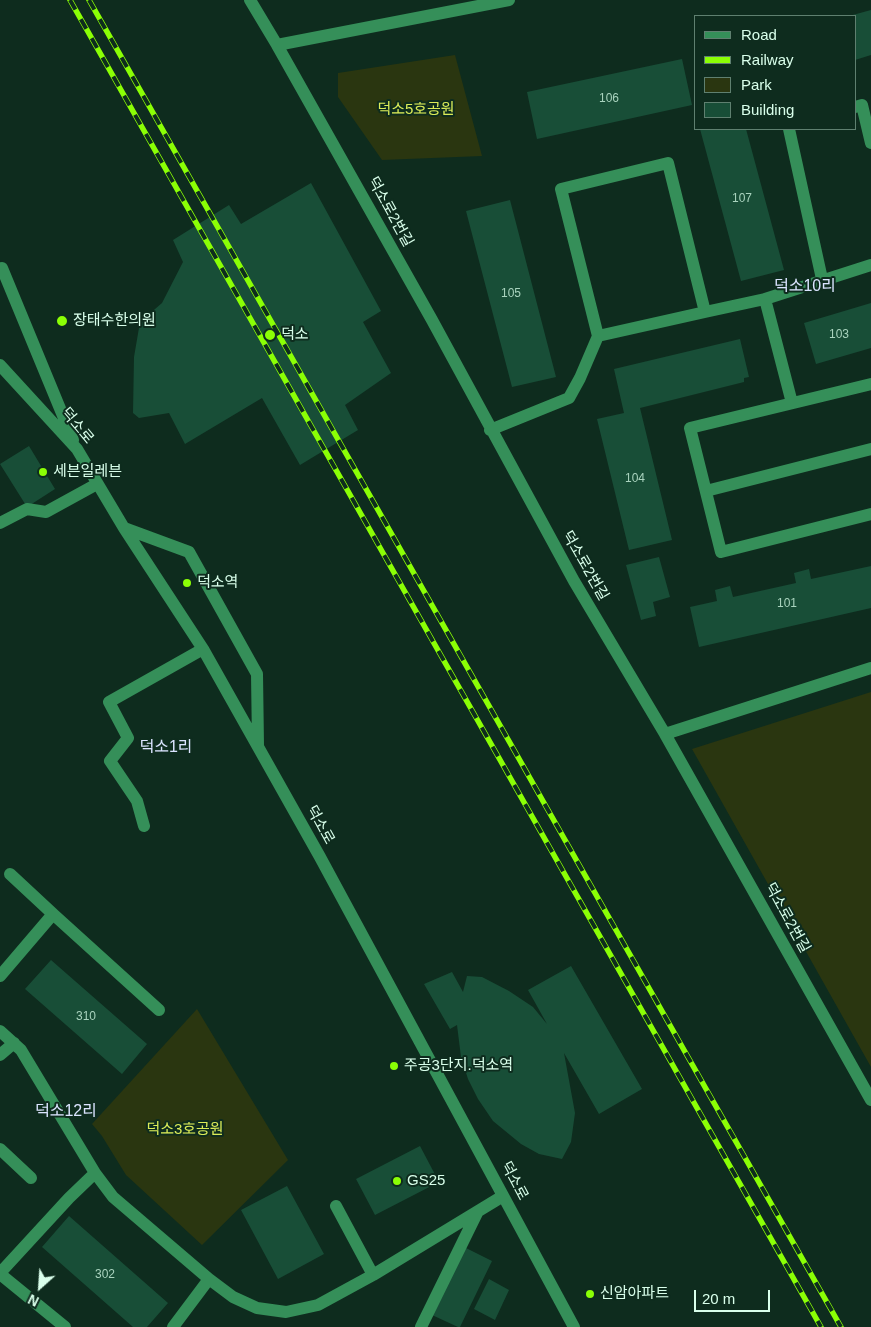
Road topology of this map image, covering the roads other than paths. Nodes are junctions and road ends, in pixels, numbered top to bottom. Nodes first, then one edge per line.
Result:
1 (250, 0) edge
2 (510, 0) edge
3 (465, 5) edge
4 (277, 45) junction
5 (856, 107) edge
6 (789, 130) edge
7 (871, 143) edge
8 (871, 265) edge
9 (1, 268) edge
10 (822, 279) junction
11 (765, 299) junction
12 (705, 312) junction
13 (598, 336) junction
14 (0, 365) edge
15 (871, 384) edge
16 (792, 403) junction
17 (490, 430) junction
18 (77, 449) junction
19 (871, 449) edge
20 (96, 484) junction
21 (706, 491) junction
22 (871, 514) edge
23 (0, 523) edge
24 (124, 528) junction
25 (203, 649) junction
26 (871, 668) edge
27 (664, 734) junction
28 (258, 748) junction
29 (144, 826) dead end
30 (10, 874) dead end
31 (53, 914) junction
32 (0, 976) edge
33 (159, 1010) dead end
34 (0, 1031) edge
35 (14, 1043) junction
36 (0, 1055) edge
37 (871, 1100) edge
38 (0, 1149) edge
39 (96, 1173) junction
40 (31, 1178) dead end
41 (503, 1196) junction
42 (336, 1206) dead end
43 (478, 1211) junction
44 (0, 1273) edge
45 (373, 1275) junction
46 (209, 1279) junction
47 (65, 1327) edge
48 (173, 1327) edge
49 (421, 1327) edge
50 (574, 1327) edge

1 - 4 street, 덕소로2번길
2 - 3 street
3 - 4 street
4 - 17 street, 덕소로2번길
5 - 7 street
6 - 10 street
8 - 10 street
9 - 18 street
10 - 11 street
11 - 12 street
11 - 16 street
12 - 13 street
12 - 13 street
13 - 17 street
14 - 18 street, 덕소로
15 - 16 street
16 - 21 street
17 - 27 street, 덕소로2번길
18 - 20 street, 덕소로
19 - 21 street
20 - 23 street
20 - 24 street, 덕소로
21 - 22 street
24 - 25 street, 덕소로
24 - 28 street
25 - 28 street, 덕소로
25 - 29 street
26 - 27 street
27 - 37 street, 덕소로2번길
28 - 41 street, 덕소로
30 - 31 street
31 - 32 street
31 - 33 street
34 - 35 street
35 - 36 street
35 - 39 street
38 - 40 street
39 - 44 street
39 - 46 street
41 - 43 street
41 - 50 street, 덕소로
42 - 45 street
43 - 45 street
43 - 49 street
44 - 47 street
45 - 46 street
46 - 48 street

